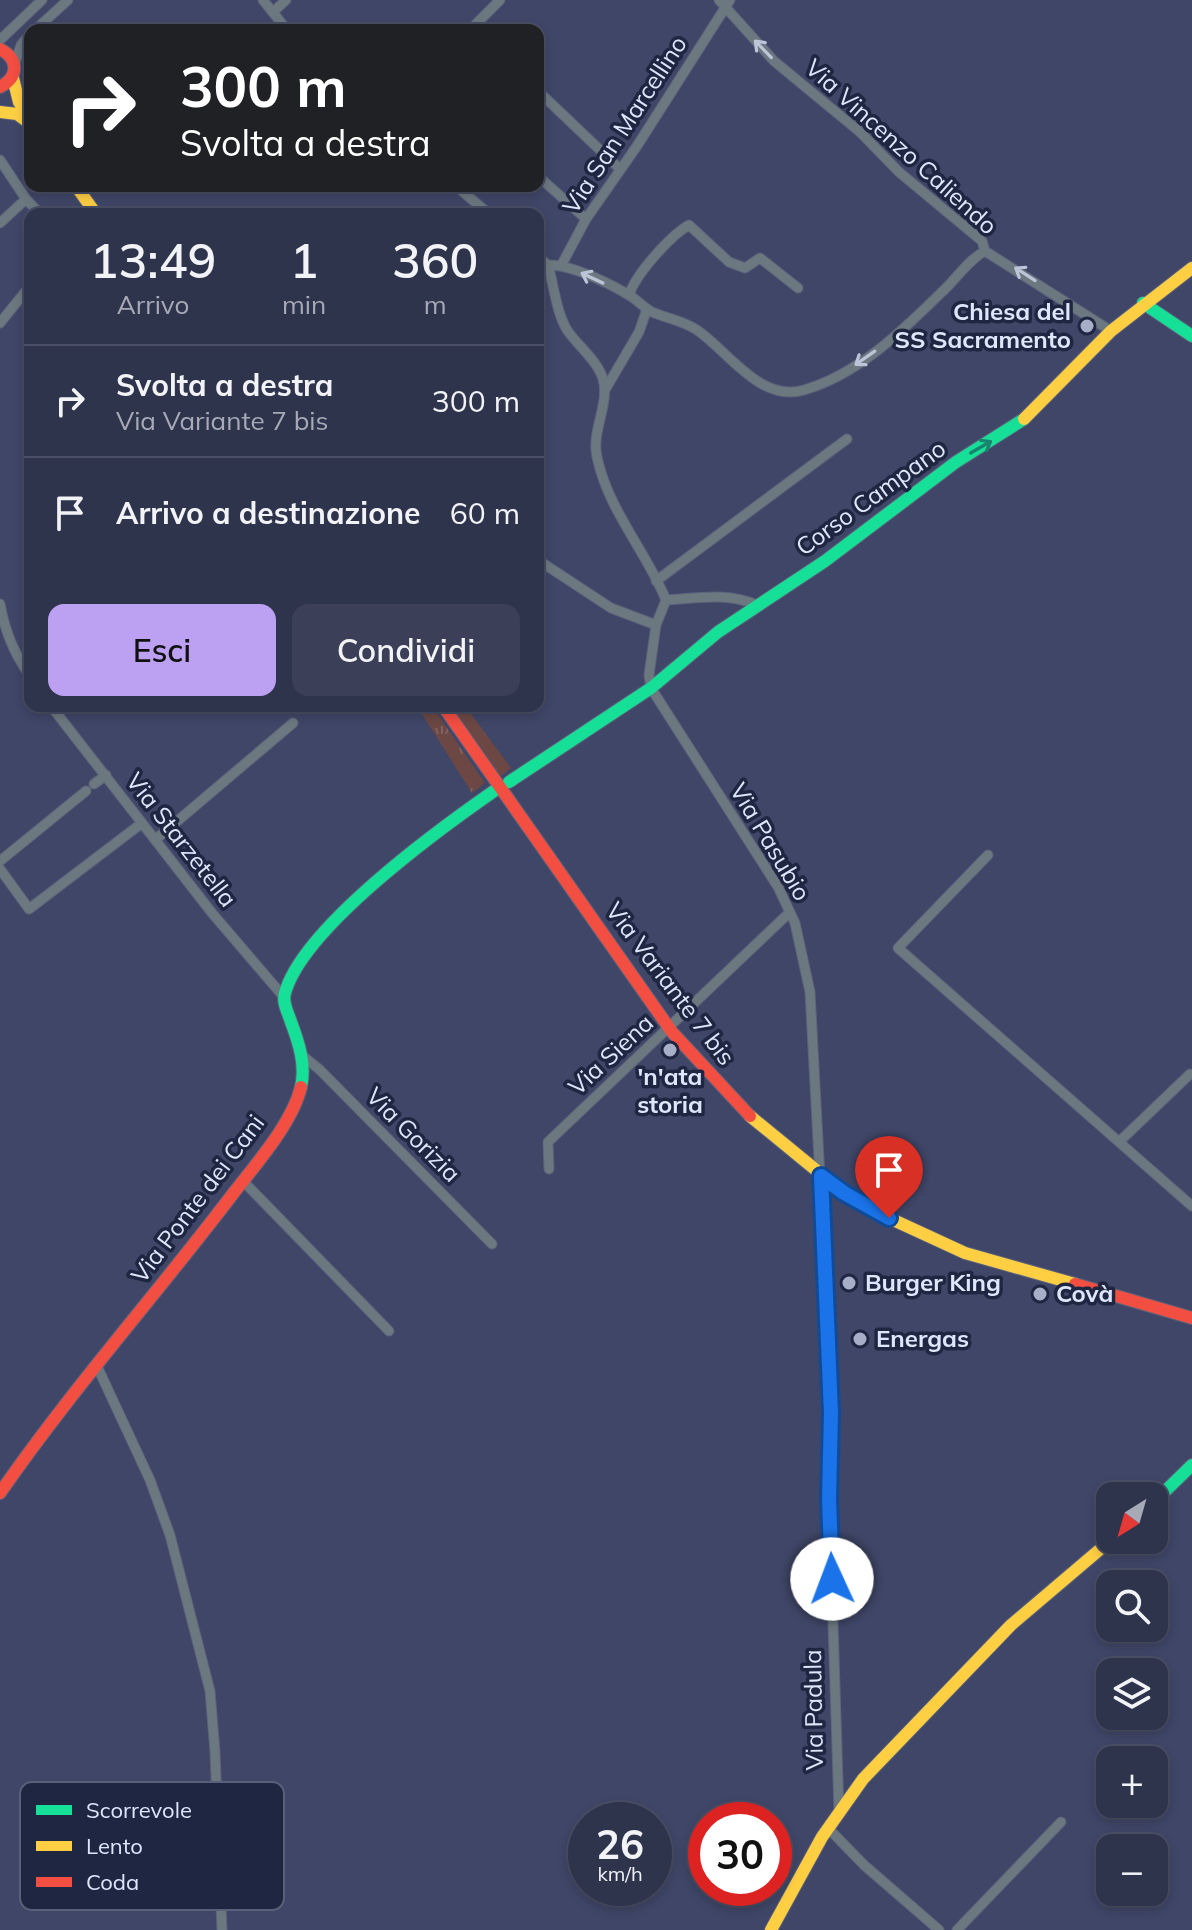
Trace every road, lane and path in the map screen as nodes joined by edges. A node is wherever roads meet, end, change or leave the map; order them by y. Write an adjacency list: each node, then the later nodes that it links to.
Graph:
1 (42, 0): 11 (street)
2 (68, 0): 8 (street)
3 (263, 0): 7 (street)
4 (286, 0): 7 (street)
5 (500, 0): 10 (street)
6 (725, 3): 23 (street, Via San Marcellino); 31 (street, Via Vincenzo Caliendo, one-way to 6)
7 (273, 12): 9 (street)
8 (42, 24)
9 (282, 24)
10 (477, 24)
11 (0, 40)
12 (24, 41): 14 (street)
13 (0, 49): 14 (street)
14 (15, 63): 15 (street)
15 (13, 78): 16 (street); 18 (street)
16 (0, 89): 18 (street)
17 (544, 97): 23 (street)
18 (19, 102): 19 (street)
19 (24, 111)
20 (0, 112): 21 (street)
21 (24, 118)
22 (0, 160): 26 (street)
23 (620, 169): 29 (street, Via San Marcellino)
24 (544, 181): 29 (street)
25 (463, 192): 28 (street)
26 (26, 199): 27 (street); 30 (street)
27 (34, 208)
28 (482, 208)
29 (586, 219): 33 (street, Via San Marcellino)
30 (0, 223)
31 (985, 251): 40 (street, one-way to 40); 42 (street, Via Vincenzo Caliendo, one-way to 31)
32 (544, 262): 34 (street)
33 (562, 264): 34 (street); 38 (street, one-way to 33)
34 (548, 265): 44 (street)
35 (1192, 268): 39 (street, Corso Campano)
36 (798, 288): 38 (street)
37 (24, 293): 41 (street)
38 (629, 295): 40 (street)
39 (1143, 303): 42 (street, Corso Campano); 43 (street)
40 (647, 309): 44 (street)
41 (0, 323)
42 (1111, 331): 50 (street, Corso Campano, one-way to 42)
43 (1192, 336)
44 (605, 390): 47 (street)
45 (847, 439): 47 (street)
46 (544, 564): 51 (street)
47 (656, 581): 48 (street)
48 (666, 600): 50 (street); 51 (street)
49 (0, 604): 52 (street)
50 (757, 605): 53 (street, Corso Campano)
51 (656, 625): 53 (street)
52 (24, 668)
53 (651, 688): 58 (street, Corso Campano); 65 (street, Via Pasubio)
54 (56, 712): 57 (street, Via Starzetella)
55 (447, 712): 67 (street, Via Variante 7 bis)
56 (293, 723): 61 (street)
57 (106, 775): 60 (street, Via Starzetella); 63 (street)
58 (509, 782)
59 (494, 791): 66 (street)
60 (142, 823): 61 (street, Via Starzetella); 64 (street)
61 (155, 840): 66 (street, Via Starzetella)
62 (988, 855): 70 (street)
63 (0, 861)
64 (0, 869)
65 (790, 912): 67 (street, Via Siena); 72 (street, Via Pasubio)
66 (283, 996): 68 (street, Via Ponte dei Cani)
67 (669, 1028): 71 (street, Via Siena); 72 (street, Via Variante 7 bis)
68 (303, 1056): 73 (street, Via Ponte dei Cani); 75 (street, Via Gorizia)
69 (1190, 1074): 70 (street)
70 (1120, 1141): 74 (street)
71 (549, 1169)
72 (821, 1176): 76 (street, Via Variante 7 bis); 84 (street, Via Padula)
73 (244, 1182): 77 (street); 78 (street, Via Ponte dei Cani)
74 (1190, 1199)
75 (492, 1244)
76 (1192, 1318)
77 (389, 1331)
78 (96, 1364): 81 (street, Via Ponte dei Cani); 83 (street)
79 (1192, 1465): 80 (street)
80 (1168, 1488)
81 (0, 1493)
82 (1096, 1553): 84 (street, Via Padula)
83 (216, 1782)
84 (839, 1811): 86 (street, Via Padula)
85 (1061, 1822): 91 (street)
86 (828, 1828): 89 (street, Via Padula); 90 (street)
87 (221, 1910): 88 (street)
88 (222, 1930)
89 (771, 1930)
90 (939, 1930)
91 (957, 1930)

